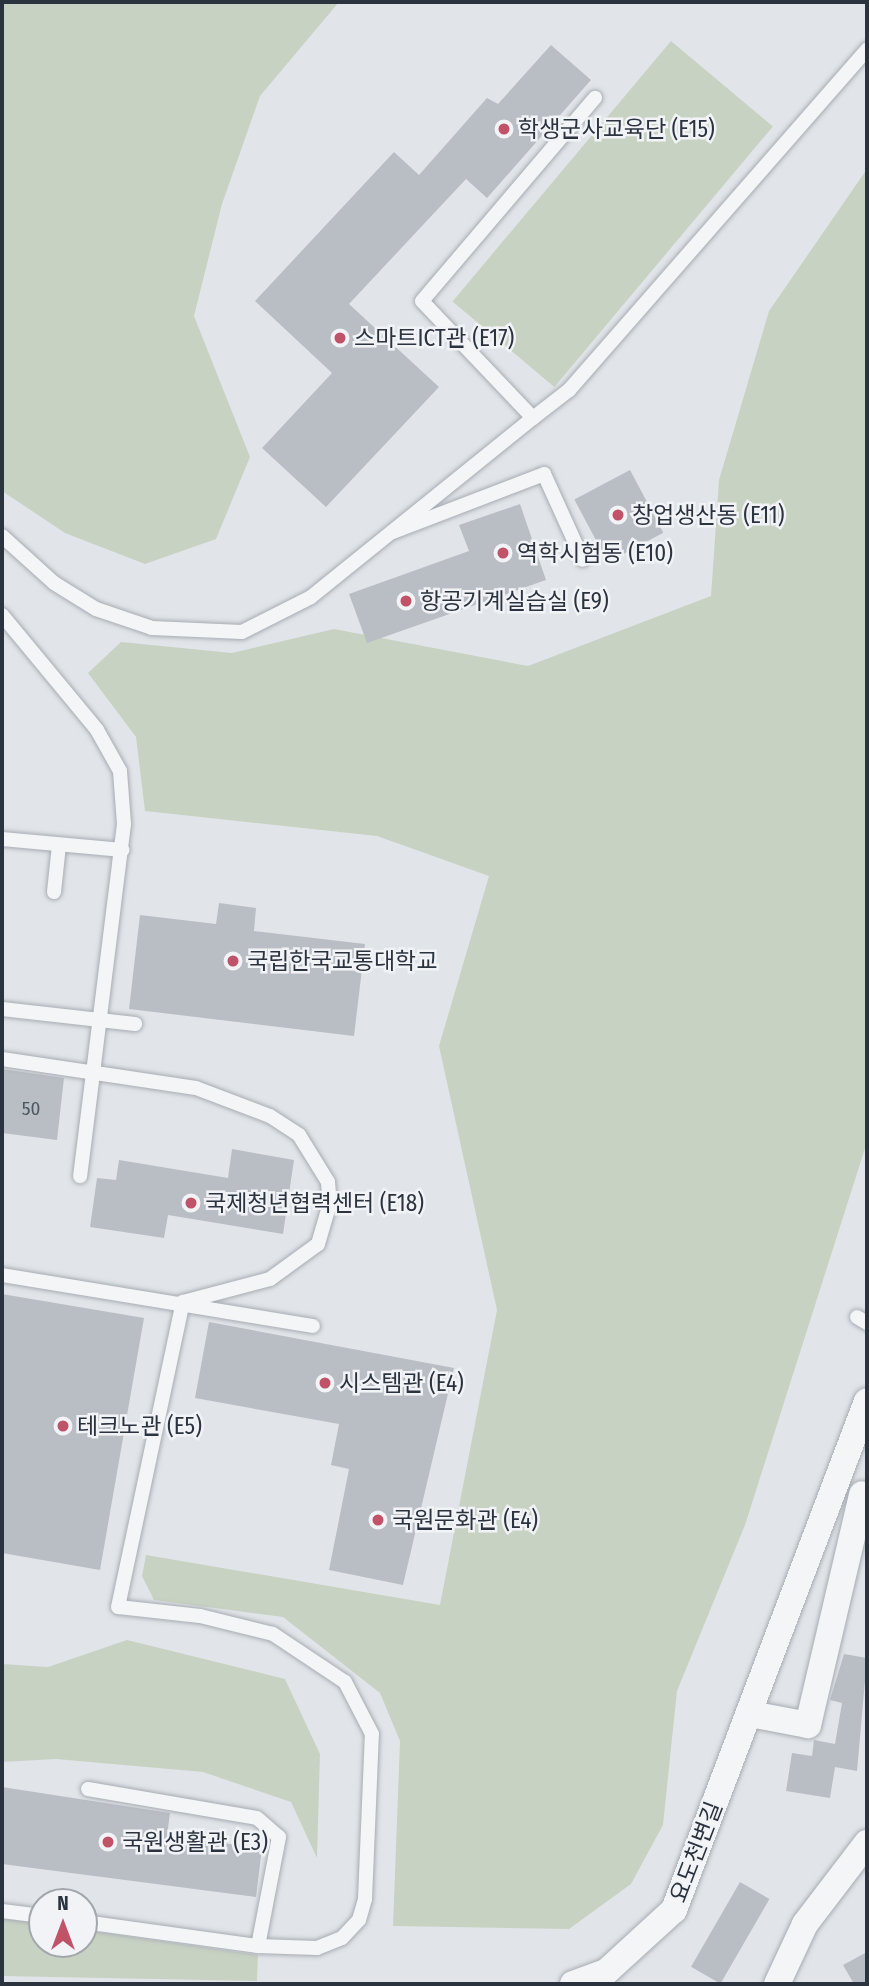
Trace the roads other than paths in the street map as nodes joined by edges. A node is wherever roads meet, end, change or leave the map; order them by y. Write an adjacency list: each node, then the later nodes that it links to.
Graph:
1 (867, 49): 3 (lane)
2 (595, 98): 3 (lane)
3 (533, 418): 5 (lane)
4 (2, 536): 5 (lane)
5 (379, 538): 6 (lane)
6 (583, 560)
7 (2, 615): 10 (lane)
8 (2, 839): 9 (lane)
9 (59, 845): 10 (lane); 11 (lane)
10 (122, 850): 13 (lane)
11 (54, 892)
12 (2, 1009): 13 (lane)
13 (100, 1020): 14 (lane); 16 (lane)
14 (135, 1024)
15 (2, 1059): 16 (lane)
16 (94, 1072): 17 (lane); 19 (lane)
17 (80, 1176)
18 (2, 1275): 19 (lane)
19 (183, 1302): 20 (lane); 29 (lane)
20 (313, 1326)
21 (867, 1401): 23 (street, 요도천변길)
22 (862, 1494): 23 (street)
23 (750, 1714): 30 (street, 요도천변길)
24 (88, 1789): 29 (lane)
25 (864, 1855): 31 (street)
26 (2, 1911): 27 (lane)
27 (28, 1914)
28 (98, 1924): 29 (lane)
29 (258, 1946)
30 (573, 1984)
31 (777, 1984)

